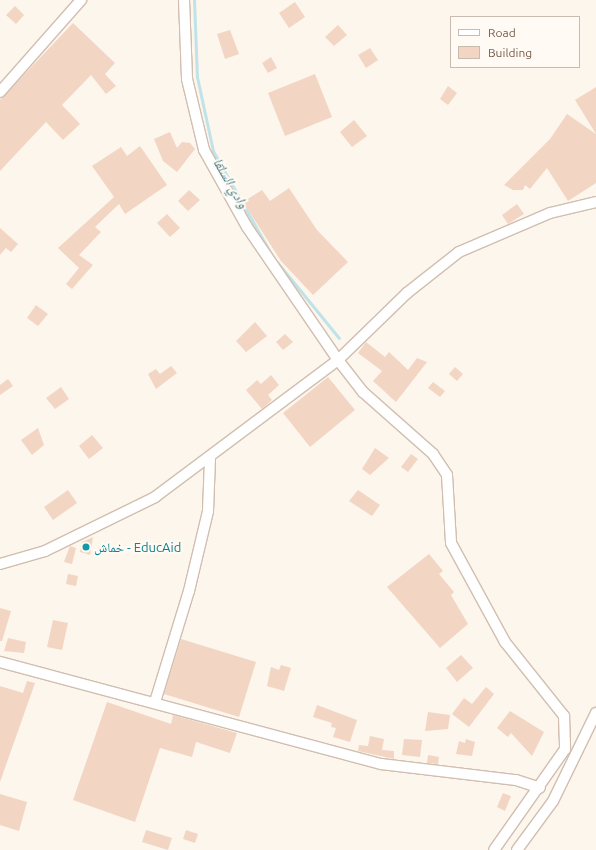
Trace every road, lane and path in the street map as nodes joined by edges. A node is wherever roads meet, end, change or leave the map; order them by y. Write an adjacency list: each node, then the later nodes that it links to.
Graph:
1 (81, 0): 3 (street)
2 (184, 0): 5 (street)
3 (0, 92)
4 (596, 202): 5 (street)
5 (338, 360): 6 (street); 11 (street)
6 (210, 458): 7 (street); 9 (street)
7 (0, 564)
8 (0, 662): 9 (street)
9 (155, 702): 11 (street)
10 (596, 712): 13 (street)
11 (540, 788): 12 (street)
12 (494, 850)
13 (517, 850)

